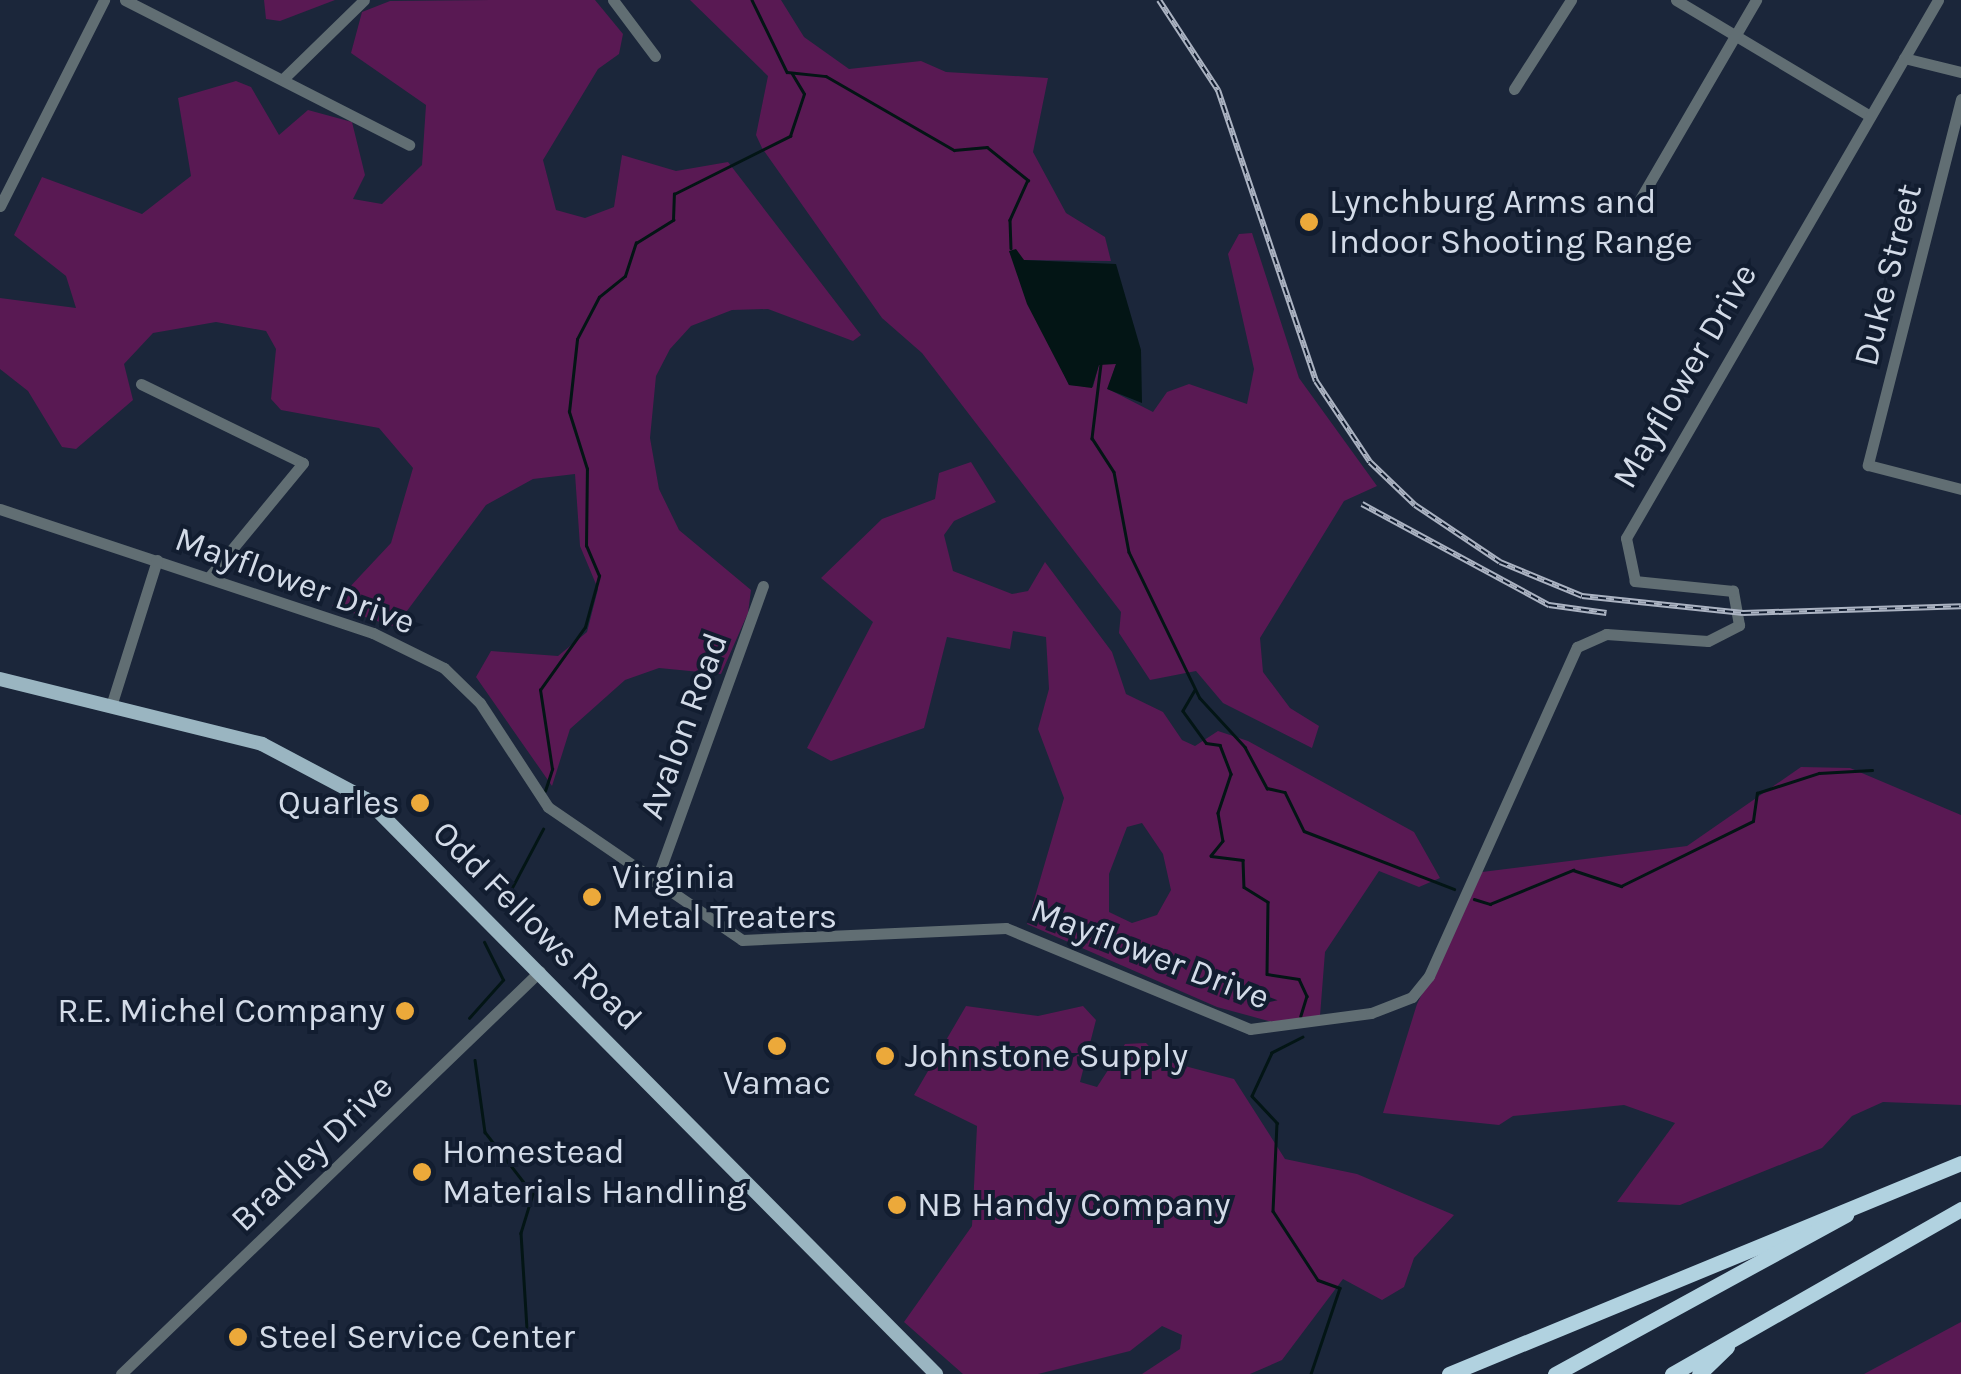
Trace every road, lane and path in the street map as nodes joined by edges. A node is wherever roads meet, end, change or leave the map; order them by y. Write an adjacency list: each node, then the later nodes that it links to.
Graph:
1 (104, 0): 19 (street)
2 (124, 0): 13 (street)
3 (364, 0): 13 (street)
4 (614, 0): 10 (street)
5 (1571, 0): 14 (street)
6 (1676, 0): 9 (street)
7 (1756, 0): 9 (street)
8 (1938, 0): 11 (street, Mayflower Drive)
9 (1734, 35): 16 (street); 18 (street)
10 (655, 56)
11 (1904, 58): 12 (street); 16 (street, Mayflower Drive)
12 (1961, 72)
13 (283, 78): 17 (street)
14 (1514, 89)
15 (1961, 99): 21 (street, Duke Street)
16 (1870, 116): 28 (street, Mayflower Drive)
17 (410, 144)
18 (1638, 201)
19 (0, 206)
20 (142, 384): 24 (street)
21 (1961, 489)
22 (0, 509): 23 (street, Mayflower Drive)
23 (157, 560): 24 (street, Mayflower Drive); 27 (street)
24 (210, 576): 28 (street, Mayflower Drive)
25 (762, 586): 28 (street, Avalon Road)
26 (0, 679): 27 (main road, Odd Fellows Road)
27 (111, 706): 29 (main road, Odd Fellows Road)
28 (655, 884)
29 (540, 970): 34 (street, Bradley Drive); 35 (main road, Odd Fellows Road)
30 (1961, 1163): 31 (highway)
31 (1908, 1186): 36 (highway); 37 (highway)
32 (1961, 1209): 33 (highway)
33 (1752, 1323): 38 (highway); 39 (highway)
34 (121, 1374)
35 (936, 1374)
36 (1448, 1374)
37 (1556, 1374)
38 (1672, 1374)
39 (1699, 1374)

